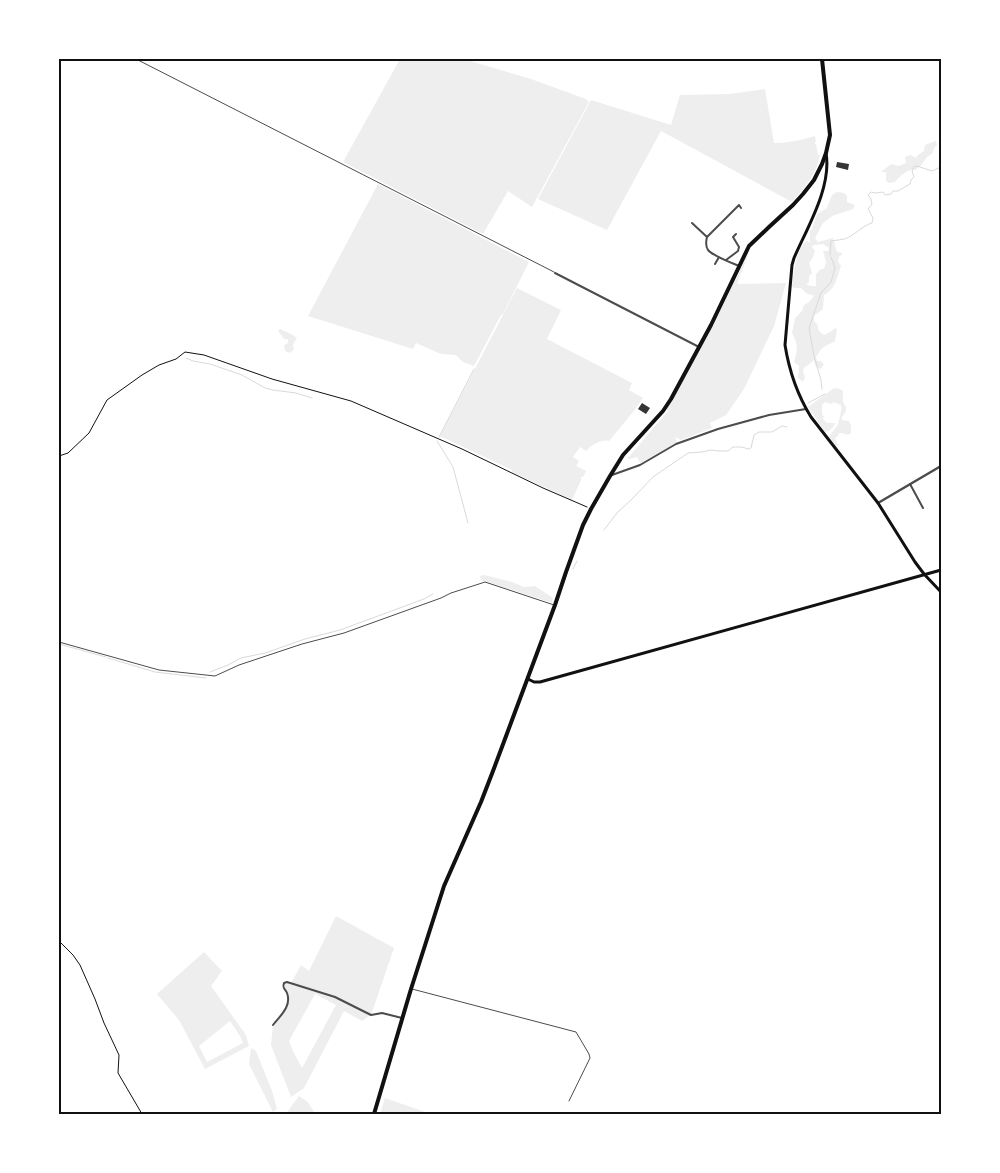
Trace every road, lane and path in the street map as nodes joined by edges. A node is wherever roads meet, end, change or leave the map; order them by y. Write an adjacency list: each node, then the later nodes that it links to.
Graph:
1 (136, 59): 12 (lane)
2 (822, 59): 3 (highway)
3 (826, 153): 11 (highway); 14 (main road)
4 (741, 208): 6 (street)
5 (692, 223): 6 (street)
6 (707, 237): 8 (street)
7 (733, 237): 9 (street)
8 (720, 257): 9 (street); 10 (street)
9 (726, 260): 11 (street)
10 (716, 264)
11 (739, 266): 13 (highway)
12 (555, 273): 13 (street)
13 (699, 347): 17 (highway)
14 (806, 409): 17 (street); 19 (main road)
15 (59, 456): 21 (path)
16 (941, 466): 18 (street)
17 (610, 476): 21 (highway)
18 (910, 484): 19 (street); 20 (street)
19 (878, 503): 23 (main road)
20 (923, 508)
21 (591, 509): 25 (highway)
22 (941, 570): 23 (main road)
23 (924, 574): 24 (main road); 27 (main road)
24 (941, 592)
25 (555, 605): 26 (lane); 27 (highway)
26 (59, 642)
27 (528, 679): 29 (highway)
28 (59, 941): 33 (path)
29 (411, 989): 30 (highway); 32 (lane)
30 (402, 1018): 31 (street); 34 (highway)
31 (273, 1025)
32 (569, 1101)
33 (142, 1114)
34 (374, 1114)

